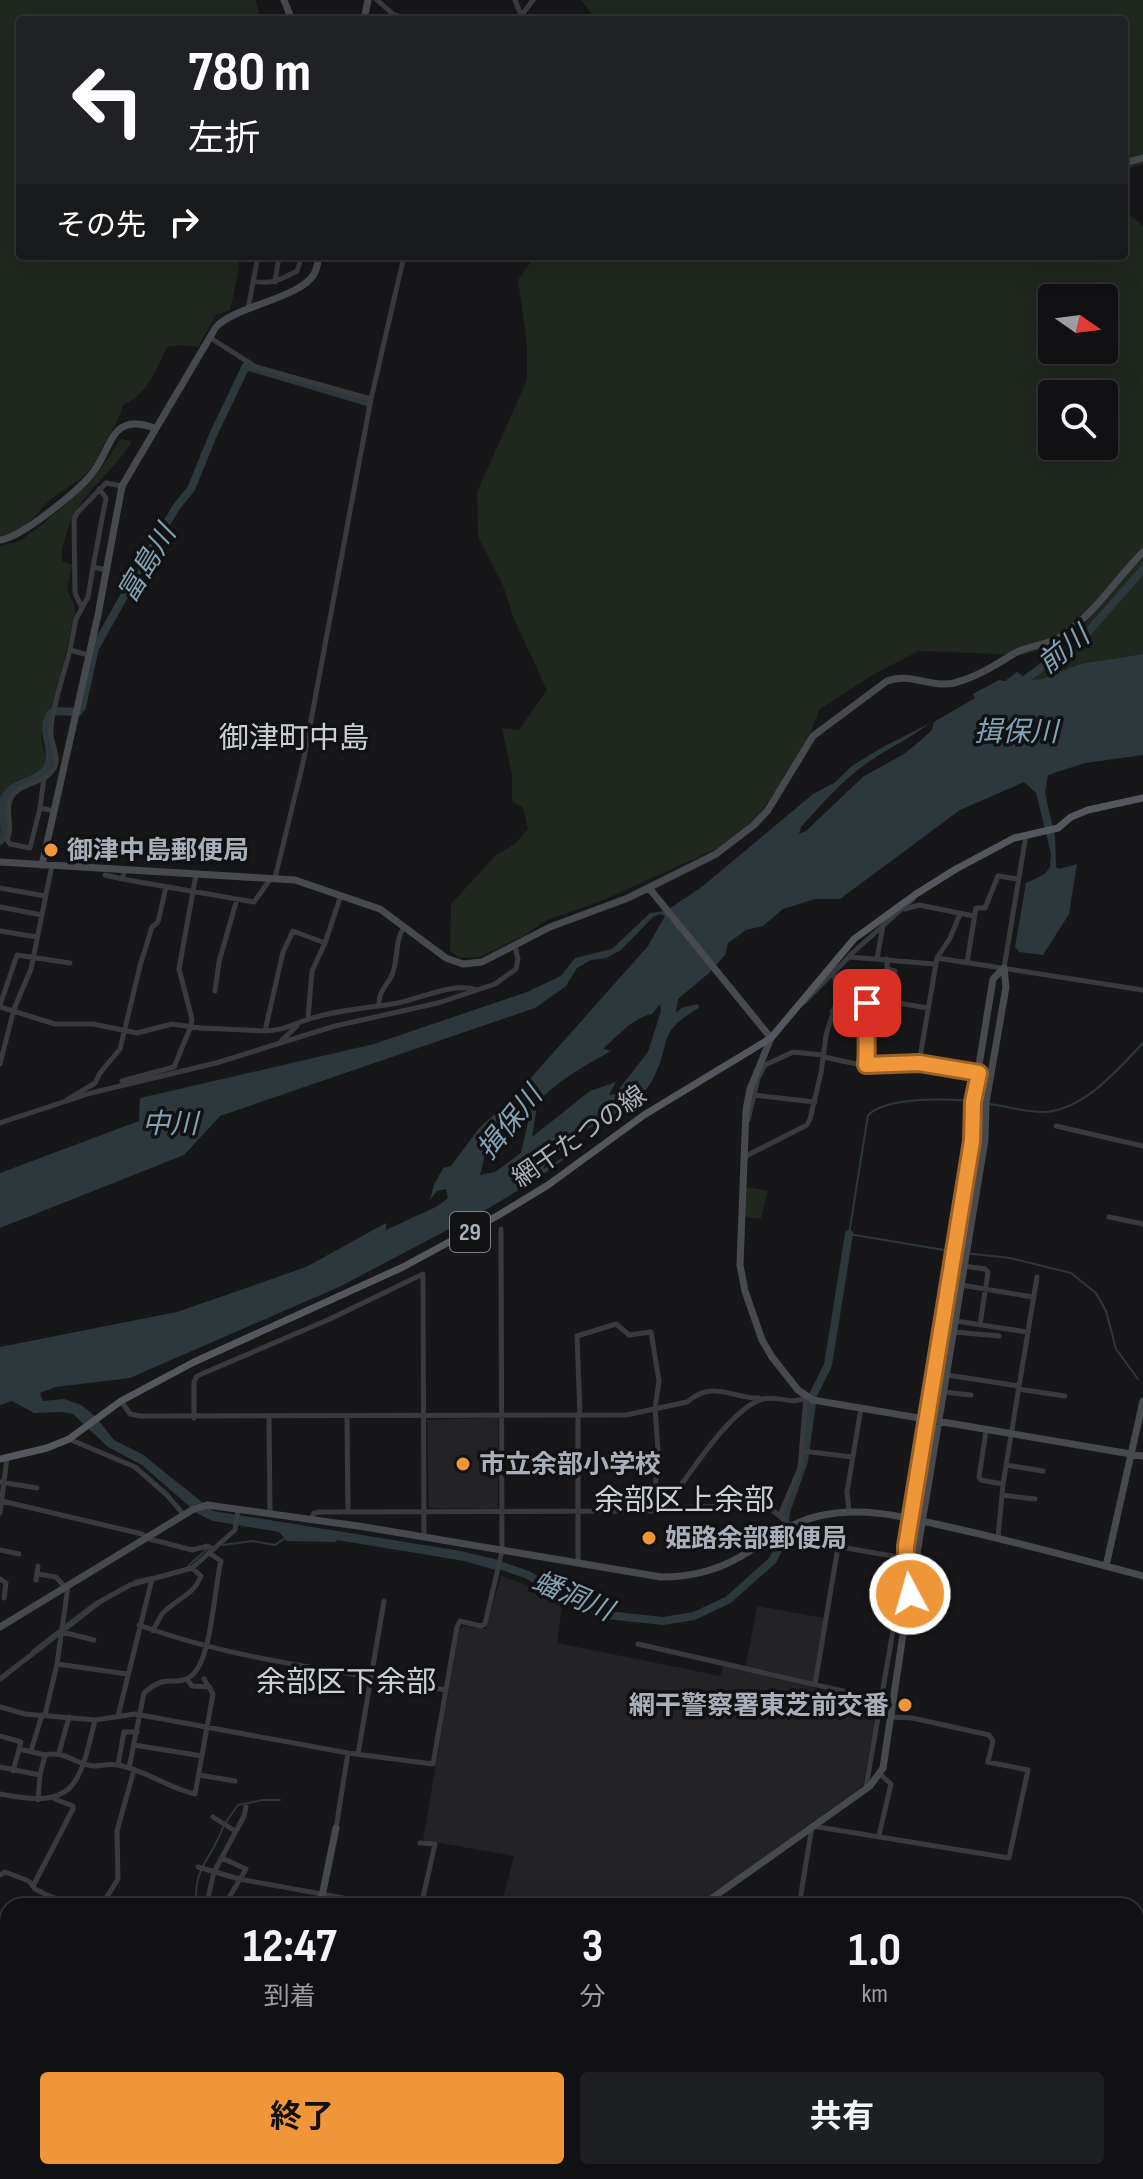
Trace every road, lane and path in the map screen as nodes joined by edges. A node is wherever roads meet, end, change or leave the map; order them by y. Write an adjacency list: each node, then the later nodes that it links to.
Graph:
1 (377, 0): 2 (street)
2 (398, 16)
3 (257, 260): 8 (street)
4 (278, 260): 9 (street)
5 (301, 260): 9 (street)
6 (318, 260): 10 (street)
7 (403, 260): 12 (street)
8 (253, 281): 9 (street); 10 (street)
9 (275, 283)
10 (248, 309): 11 (street)
11 (209, 337): 12 (street); 13 (street)
12 (371, 399): 34 (street)
13 (155, 428): 14 (street); 16 (street)
14 (122, 486): 15 (street); 19 (street)
15 (99, 489): 18 (street); 20 (street)
16 (0, 540)
17 (1143, 552): 39 (street)
18 (93, 567): 19 (street); 20 (street)
19 (107, 570): 22 (street)
20 (82, 608): 21 (street)
21 (70, 650): 22 (street); 23 (street)
22 (88, 655): 26 (street)
23 (44, 778): 25 (street); 25 (street)
24 (1143, 798): 27 (main road, 網干たつの線 / 29)
25 (40, 808): 26 (street)
26 (54, 811): 29 (street)
27 (1026, 834): 36 (street); 40 (main road, 網干たつの線 / 29)
28 (0, 862): 29 (street)
29 (42, 865): 30 (street)
30 (52, 865): 31 (street); 43 (street)
31 (125, 870): 32 (street); 35 (street)
32 (197, 874): 34 (street); 41 (street)
33 (105, 875): 35 (street)
34 (273, 878): 42 (street); 44 (street)
35 (122, 879): 37 (street)
36 (1018, 879): 49 (street); 63 (street)
37 (166, 887): 41 (street); 82 (street)
38 (0, 888): 43 (street)
39 (650, 890): 55 (street); 85 (street)
40 (919, 892): 46 (street); 74 (main road, 網干たつの線 / 29)
41 (193, 893): 44 (street); 80 (street)
42 (341, 895): 51 (street); 54 (street)
43 (45, 896): 48 (street)
44 (237, 899): 67 (street)
45 (0, 907): 48 (street)
46 (902, 910): 47 (street); 50 (street)
47 (960, 914): 49 (street); 60 (street)
48 (42, 915): 53 (street)
49 (974, 916): 61 (street)
50 (883, 925): 56 (street); 58 (street)
51 (404, 926): 55 (street); 72 (street)
52 (0, 931): 53 (street)
53 (37, 937): 57 (street)
54 (325, 943): 78 (street); 83 (street)
55 (515, 946): 65 (street)
56 (849, 957): 58 (street); 64 (street)
57 (34, 958): 62 (street); 71 (street); 75 (street)
58 (877, 959): 59 (street)
59 (887, 959): 60 (street); 69 (street)
60 (936, 961): 61 (street); 73 (street)
61 (967, 962): 63 (street)
62 (70, 963)
63 (1004, 968): 66 (street); 91 (street); 92 (street)
64 (834, 974): 68 (street); 74 (street)
65 (477, 990): 72 (street); 86 (street)
66 (1143, 990)
67 (215, 991)
68 (838, 997): 70 (street); 76 (street)
69 (892, 1002): 70 (street); 73 (street)
70 (867, 1003): 77 (street)
71 (0, 1006): 75 (street)
72 (379, 1006): 78 (street)
73 (928, 1008): 88 (street)
74 (794, 1010): 85 (main road, 網干たつの線 / 29)
75 (13, 1011): 81 (street); 82 (street)
76 (832, 1011): 77 (street); 87 (street)
77 (866, 1017): 90 (street)
78 (308, 1019): 79 (street)
79 (299, 1023): 83 (street); 86 (street)
80 (191, 1026): 82 (street); 83 (street); 93 (street)
81 (8, 1030): 84 (street); 89 (street)
82 (123, 1030): 95 (street)
83 (265, 1031)
84 (0, 1034)
85 (769, 1035): 99 (street); 124 (main road, 網干たつの線 / 29)
86 (281, 1042): 93 (street)
87 (823, 1056): 90 (street); 94 (street); 96 (street)
88 (919, 1063): 90 (street); 91 (street)
89 (0, 1064)
90 (866, 1065)
91 (978, 1074): 92 (street); 97 (street)
92 (990, 1076): 98 (street)
93 (118, 1085): 95 (street)
94 (754, 1095): 96 (street); 99 (street)
95 (67, 1101): 100 (street)
96 (815, 1102): 103 (street)
97 (973, 1104): 98 (street); 134 (street)
98 (986, 1106): 107 (street)
99 (745, 1122): 103 (street)
100 (0, 1123)
101 (1056, 1126): 102 (street)
102 (1143, 1146)
103 (743, 1158): 123 (street)
104 (1109, 1217): 105 (street)
105 (1143, 1224)
106 (501, 1229): 129 (street)
107 (964, 1266): 109 (street); 110 (street)
108 (1037, 1277): 111 (street)
109 (961, 1285): 110 (street); 112 (street)
110 (986, 1289): 111 (street); 113 (street)
111 (1033, 1297): 115 (street)
112 (956, 1321): 113 (street); 114 (street)
113 (980, 1325): 115 (street)
114 (954, 1332): 116 (street); 117 (street)
115 (1027, 1332): 118 (street)
116 (999, 1336)
117 (946, 1375): 118 (street); 119 (street)
118 (1018, 1388): 121 (street); 137 (street)
119 (943, 1392): 120 (street); 135 (street)
120 (971, 1395)
121 (1065, 1396)
122 (765, 1398): 123 (street); 126 (street); 153 (street)
123 (810, 1398): 127 (street); 139 (street)
124 (121, 1401): 132 (street); 138 (main road, 網干たつの線 / 29)
125 (1143, 1401): 140 (street)
126 (655, 1408): 128 (street); 128 (street); 153 (street)
127 (861, 1408): 134 (street); 142 (street)
128 (579, 1414): 129 (street); 160 (street)
129 (501, 1416): 131 (street); 158 (street)
130 (347, 1417): 131 (street); 133 (street); 156 (street)
131 (424, 1417): 132 (street); 157 (street)
132 (194, 1418): 133 (street)
133 (269, 1418): 159 (street)
134 (925, 1419): 135 (street); 163 (street)
135 (938, 1421): 136 (street); 164 (street)
136 (986, 1431): 137 (street); 147 (street)
137 (1011, 1435): 140 (street); 144 (street)
138 (69, 1439): 143 (main road, 網干たつの線 / 29); 155 (street)
139 (806, 1451): 142 (street); 161 (street)
140 (1130, 1455): 141 (street); 178 (street)
141 (1143, 1456)
142 (852, 1457): 154 (street)
143 (4, 1458): 146 (street)
144 (1006, 1465): 145 (street); 147 (street)
145 (1043, 1471)
146 (2, 1482): 148 (street); 151 (street)
147 (1003, 1484): 149 (street)
148 (37, 1488)
149 (1002, 1495): 150 (street); 168 (street)
150 (1035, 1499)
151 (1, 1508): 167 (street)
152 (238, 1509): 155 (street); 159 (street); 171 (street)
153 (662, 1509): 160 (street); 161 (street)
154 (849, 1511): 163 (street); 165 (street)
155 (188, 1512): 167 (street)
156 (348, 1512): 157 (street); 162 (street)
157 (425, 1512): 158 (street); 166 (street)
158 (501, 1512): 160 (street); 172 (street)
159 (270, 1513): 162 (street)
160 (578, 1513): 176 (street)
161 (780, 1515): 165 (street)
162 (311, 1519): 166 (street)
163 (910, 1519): 164 (street); 174 (street)
164 (921, 1521): 168 (street); 175 (street)
165 (793, 1527): 169 (street); 176 (street)
166 (424, 1537): 172 (street)
167 (146, 1538): 171 (street); 183 (street)
168 (998, 1538): 178 (street)
169 (838, 1547): 174 (street); 200 (street)
170 (0, 1550): 173 (street)
171 (210, 1551): 179 (street); 192 (street)
172 (502, 1551): 176 (street); 202 (street)
173 (19, 1554)
174 (905, 1559): 175 (street); 184 (street); 203 (street)
175 (916, 1560): 184 (street)
176 (578, 1565)
177 (38, 1566): 183 (street)
178 (1106, 1566): 180 (street)
179 (192, 1568): 182 (street); 190 (street)
180 (1143, 1576)
181 (0, 1579): 185 (street)
182 (152, 1579): 187 (street); 189 (street)
183 (66, 1586): 188 (street); 189 (street)
184 (910, 1594): 209 (street)
185 (4, 1598)
186 (384, 1601): 196 (street)
187 (139, 1625): 190 (street); 195 (street)
188 (0, 1627)
189 (62, 1628): 191 (street); 194 (street); 197 (street)
190 (153, 1631): 192 (street)
191 (94, 1640)
192 (206, 1644): 196 (street); 198 (street)
193 (638, 1644): 200 (street)
194 (57, 1664): 195 (street); 205 (street)
195 (127, 1674): 206 (street)
196 (371, 1676): 202 (street); 219 (street)
197 (0, 1679)
198 (187, 1679): 201 (street); 207 (street)
199 (204, 1679): 201 (street)
200 (815, 1684): 203 (street)
201 (211, 1687): 211 (street)
202 (446, 1690): 219 (street)
203 (882, 1700): 231 (street)
204 (0, 1707): 205 (street)
205 (44, 1715): 208 (street); 216 (street)
206 (118, 1716): 207 (street); 210 (street)
207 (139, 1716): 211 (street); 212 (street)
208 (69, 1717): 210 (street); 217 (street)
209 (892, 1717): 227 (street); 240 (street)
210 (95, 1720): 222 (street)
211 (207, 1728): 218 (street); 221 (street)
212 (137, 1732): 214 (street); 223 (street)
213 (0, 1736): 215 (street)
214 (134, 1745): 221 (street); 225 (street)
215 (19, 1749): 216 (street); 226 (street)
216 (31, 1751): 220 (street)
217 (59, 1753): 220 (street); 222 (street)
218 (348, 1753): 219 (street); 238 (street)
219 (358, 1754)
220 (45, 1755): 228 (street)
221 (202, 1756): 229 (street)
222 (84, 1762): 223 (street); 233 (street)
223 (118, 1765): 225 (street)
224 (0, 1767): 226 (street)
225 (132, 1769): 229 (street); 250 (street)
226 (13, 1771): 228 (street)
227 (880, 1774): 231 (street); 240 (street)
228 (40, 1775): 234 (street)
229 (199, 1775): 230 (street)
230 (235, 1781)
231 (866, 1788): 237 (street)
232 (0, 1794): 234 (street)
233 (54, 1798): 234 (street); 247 (street)
234 (38, 1800)
235 (246, 1807): 239 (street)
236 (213, 1817): 239 (street)
237 (812, 1826): 240 (street); 256 (street); 257 (street)
238 (336, 1828): 248 (street)
239 (235, 1831): 242 (street)
240 (879, 1835)
241 (420, 1843): 255 (street)
242 (222, 1858): 244 (street); 246 (street)
243 (200, 1868): 244 (street)
244 (214, 1872): 246 (street); 251 (street)
245 (0, 1875): 247 (street)
246 (239, 1879): 248 (street); 252 (street)
247 (33, 1886): 249 (street)
248 (322, 1893): 253 (street); 254 (street)
249 (56, 1898)
250 (106, 1898)
251 (208, 1898)
252 (228, 1898)
253 (321, 1898)
254 (347, 1898)
255 (423, 1898)
256 (712, 1898)
257 (800, 1898)
258 (0, 2130): 259 (street)
259 (0, 2145)

